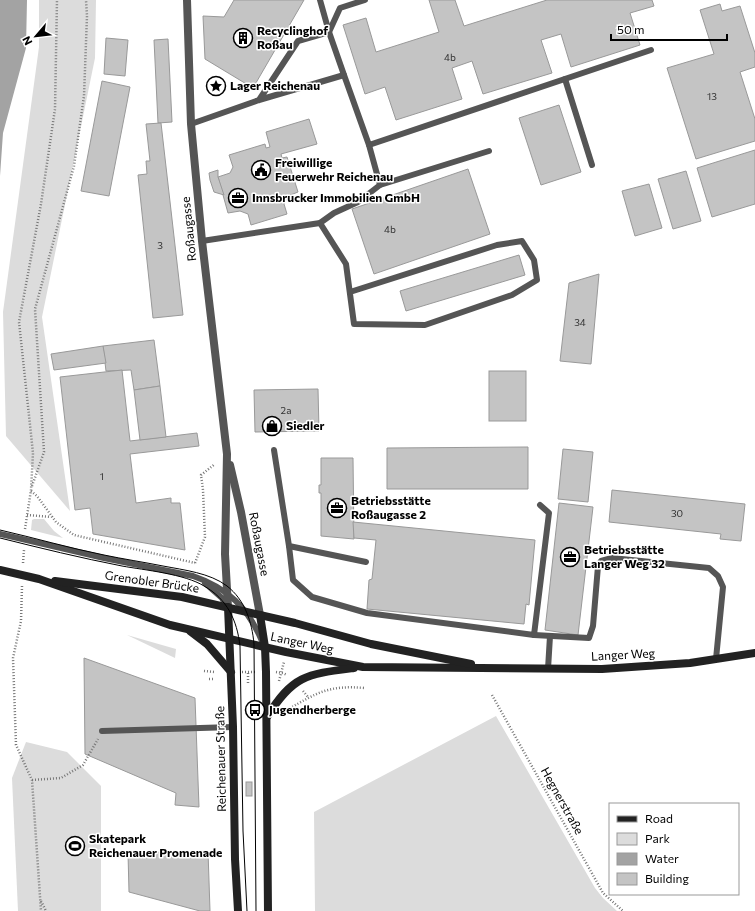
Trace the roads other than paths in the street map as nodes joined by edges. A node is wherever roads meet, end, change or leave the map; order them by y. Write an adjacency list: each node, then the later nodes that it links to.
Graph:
1 (187, 0): 9 (street, Roßaugasse)
2 (320, 0): 4 (lane)
3 (365, 0): 4 (lane)
4 (329, 32): 6 (lane); 8 (lane)
5 (651, 50): 7 (lane)
6 (344, 75): 8 (lane); 10 (lane)
7 (565, 79): 10 (lane); 12 (lane)
8 (259, 100): 9 (lane)
9 (191, 124): 15 (street, Roßaugasse)
10 (369, 145): 13 (lane)
11 (489, 151): 13 (lane)
12 (592, 165)
13 (380, 185): 14 (lane)
14 (320, 223): 15 (lane); 16 (lane)
15 (202, 241): 18 (street, Roßaugasse)
16 (350, 292): 16 (lane)
17 (274, 450): 21 (lane)
18 (227, 454): 26 (street, Roßaugasse); 29 (street, Roßaugasse)
19 (540, 505): 31 (lane)
20 (0, 534): 24 (lane)
21 (289, 546): 22 (lane); 31 (lane)
22 (366, 562)
23 (0, 570): 25 (main road, Grenobler Brücke)
24 (193, 576): 26 (lane); 27 (lane)
25 (38, 579): 27 (main road, Grenobler Brücke); 30 (main road, Grenobler Brücke)
26 (227, 593): 27 (street, Roßaugasse); 28 (lane)
27 (228, 607): 28 (main road, Grenobler Brücke); 33 (main road, Reichenauer Straße)
28 (246, 611): 29 (main road, Grenobler Brücke); 34 (lane)
29 (260, 615): 34 (main road); 38 (main road, Langer Weg)
30 (186, 628): 33 (main road, Grenobler Brücke); 40 (main road)
31 (534, 635): 32 (lane)
32 (550, 636): 36 (lane); 39 (lane)
33 (229, 638): 34 (main road, Langer Weg); 40 (main road, Reichenauer Straße)
34 (265, 647): 37 (main road, Langer Weg); 41 (main road)
35 (755, 653): 36 (main road, Langer Weg)
36 (716, 659): 39 (main road, Langer Weg)
37 (363, 667): 38 (main road, Langer Weg); 41 (main road)
38 (490, 668): 39 (main road, Langer Weg)
39 (548, 669)
40 (231, 672): 42 (main road, Reichenauer Straße)
41 (266, 718): 45 (main road)
42 (233, 727): 43 (lane); 44 (main road, Reichenauer Straße)
43 (102, 731)
44 (238, 911)
45 (268, 911)

